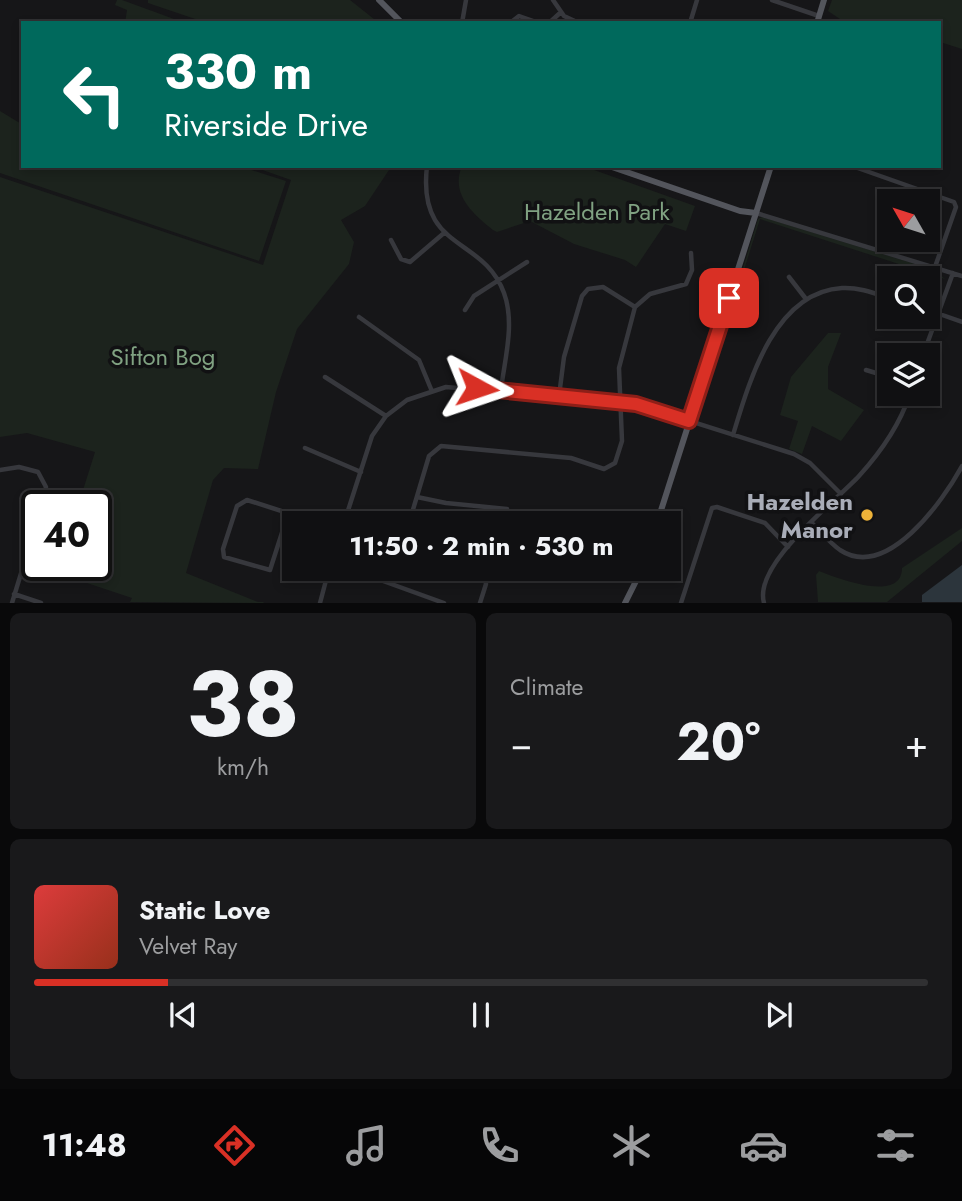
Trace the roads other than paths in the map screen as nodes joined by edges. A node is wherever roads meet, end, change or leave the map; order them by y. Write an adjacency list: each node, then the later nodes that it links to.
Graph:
1 (379, 0): 9 (main road)
2 (466, 0): 10 (street)
3 (553, 0): 7 (street)
4 (697, 0): 15 (street)
5 (772, 0): 8 (street)
6 (824, 0): 8 (main road)
7 (560, 13): 13 (street); 14 (street)
8 (818, 19)
9 (400, 21)
10 (462, 21)
11 (513, 21): 12 (street)
12 (533, 21)
13 (551, 21)
14 (575, 21)
15 (691, 21)
16 (427, 168): 21 (street)
17 (615, 168): 20 (main road)
18 (770, 168): 20 (main road)
19 (858, 168): 26 (street)
20 (756, 213): 25 (street); 49 (main road)
21 (444, 233): 22 (street); 31 (street)
22 (391, 240)
23 (691, 253): 35 (street)
24 (527, 262): 31 (street)
25 (932, 266)
26 (935, 266)
27 (940, 268): 28 (street)
28 (953, 272): 29 (street); 34 (street)
29 (962, 276)
30 (789, 277): 33 (street)
31 (496, 280): 36 (street); 44 (street)
32 (877, 294): 33 (street)
33 (806, 299): 50 (street)
34 (940, 303)
35 (635, 307): 45 (street); 46 (street)
36 (465, 310)
37 (940, 314): 39 (street)
38 (359, 317): 43 (street)
39 (962, 322)
40 (866, 370): 41 (street)
41 (877, 373)
42 (325, 377): 48 (street)
43 (431, 389): 44 (street); 48 (street)
44 (501, 389): 45 (street)
45 (559, 396): 46 (street)
46 (620, 402): 49 (street); 57 (street)
47 (905, 406): 56 (street)
48 (386, 416): 54 (street)
49 (689, 421): 50 (street); 61 (main road)
50 (733, 435): 56 (street)
51 (305, 448): 54 (street)
52 (962, 466): 63 (street)
53 (0, 470): 55 (street)
54 (361, 472): 59 (street)
55 (45, 490)
56 (841, 494): 63 (street)
57 (417, 497): 58 (street); 60 (street)
58 (507, 509)
59 (348, 511)
60 (413, 511)
61 (661, 511)
62 (288, 514): 62 (street)
63 (812, 523): 64 (street)
64 (788, 547): 78 (street); 79 (street)
65 (21, 572): 71 (street)
66 (326, 581): 74 (street)
67 (384, 581): 70 (street)
68 (485, 581): 76 (street)
69 (636, 581): 77 (main road)
70 (390, 583): 75 (street)
71 (14, 594): 72 (street); 73 (street)
72 (12, 603)
73 (41, 603)
74 (320, 603)
75 (444, 603)
76 (481, 603)
77 (625, 603)
78 (681, 603)
79 (764, 603)

